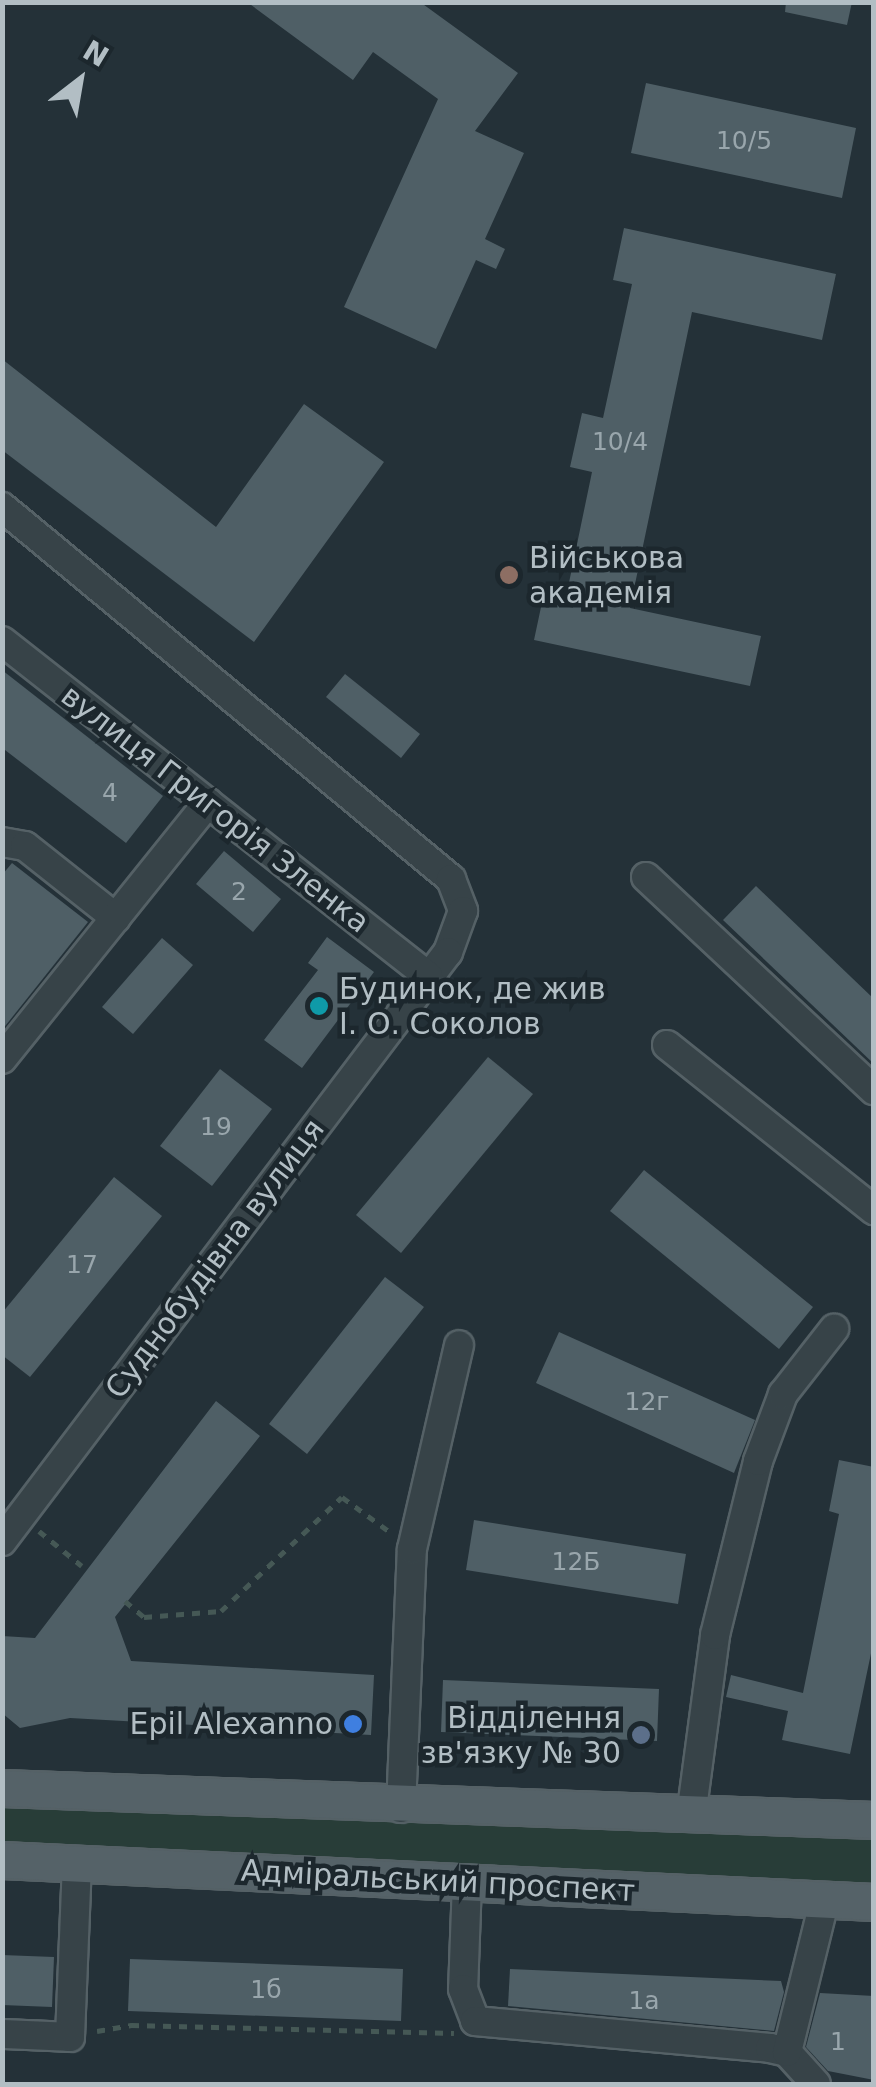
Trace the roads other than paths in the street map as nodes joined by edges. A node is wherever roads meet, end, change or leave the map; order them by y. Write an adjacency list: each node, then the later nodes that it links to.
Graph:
1 (2, 507): 7 (street, Суднобудівна вулиця)
2 (2, 641): 3 (street, вулиця Григорія Зленка)
3 (208, 803): 6 (street); 7 (street, вулиця Григорія Зленка)
4 (2, 842): 6 (street)
5 (646, 877): 10 (street)
6 (116, 918): 9 (street)
7 (428, 976): 14 (street, Суднобудівна вулиця)
8 (667, 1045): 11 (street)
9 (2, 1058)
10 (874, 1090)
11 (874, 1210)
12 (834, 1329): 17 (street)
13 (459, 1344): 16 (street)
14 (2, 1542)
15 (2, 1788): 16 (main road)
16 (402, 1808): 17 (main road)
17 (691, 1816): 18 (main road)
18 (874, 1820)
19 (2, 1860): 20 (main road, Адміральський проспект)
20 (77, 1863): 21 (main road, Адміральський проспект); 24 (street)
21 (467, 1882): 22 (main road, Адміральський проспект); 25 (street)
22 (825, 1899): 23 (main road, Адміральський проспект); 25 (street)
23 (874, 1902)
24 (2, 2034)
25 (787, 2052): 26 (street)
26 (816, 2084)

